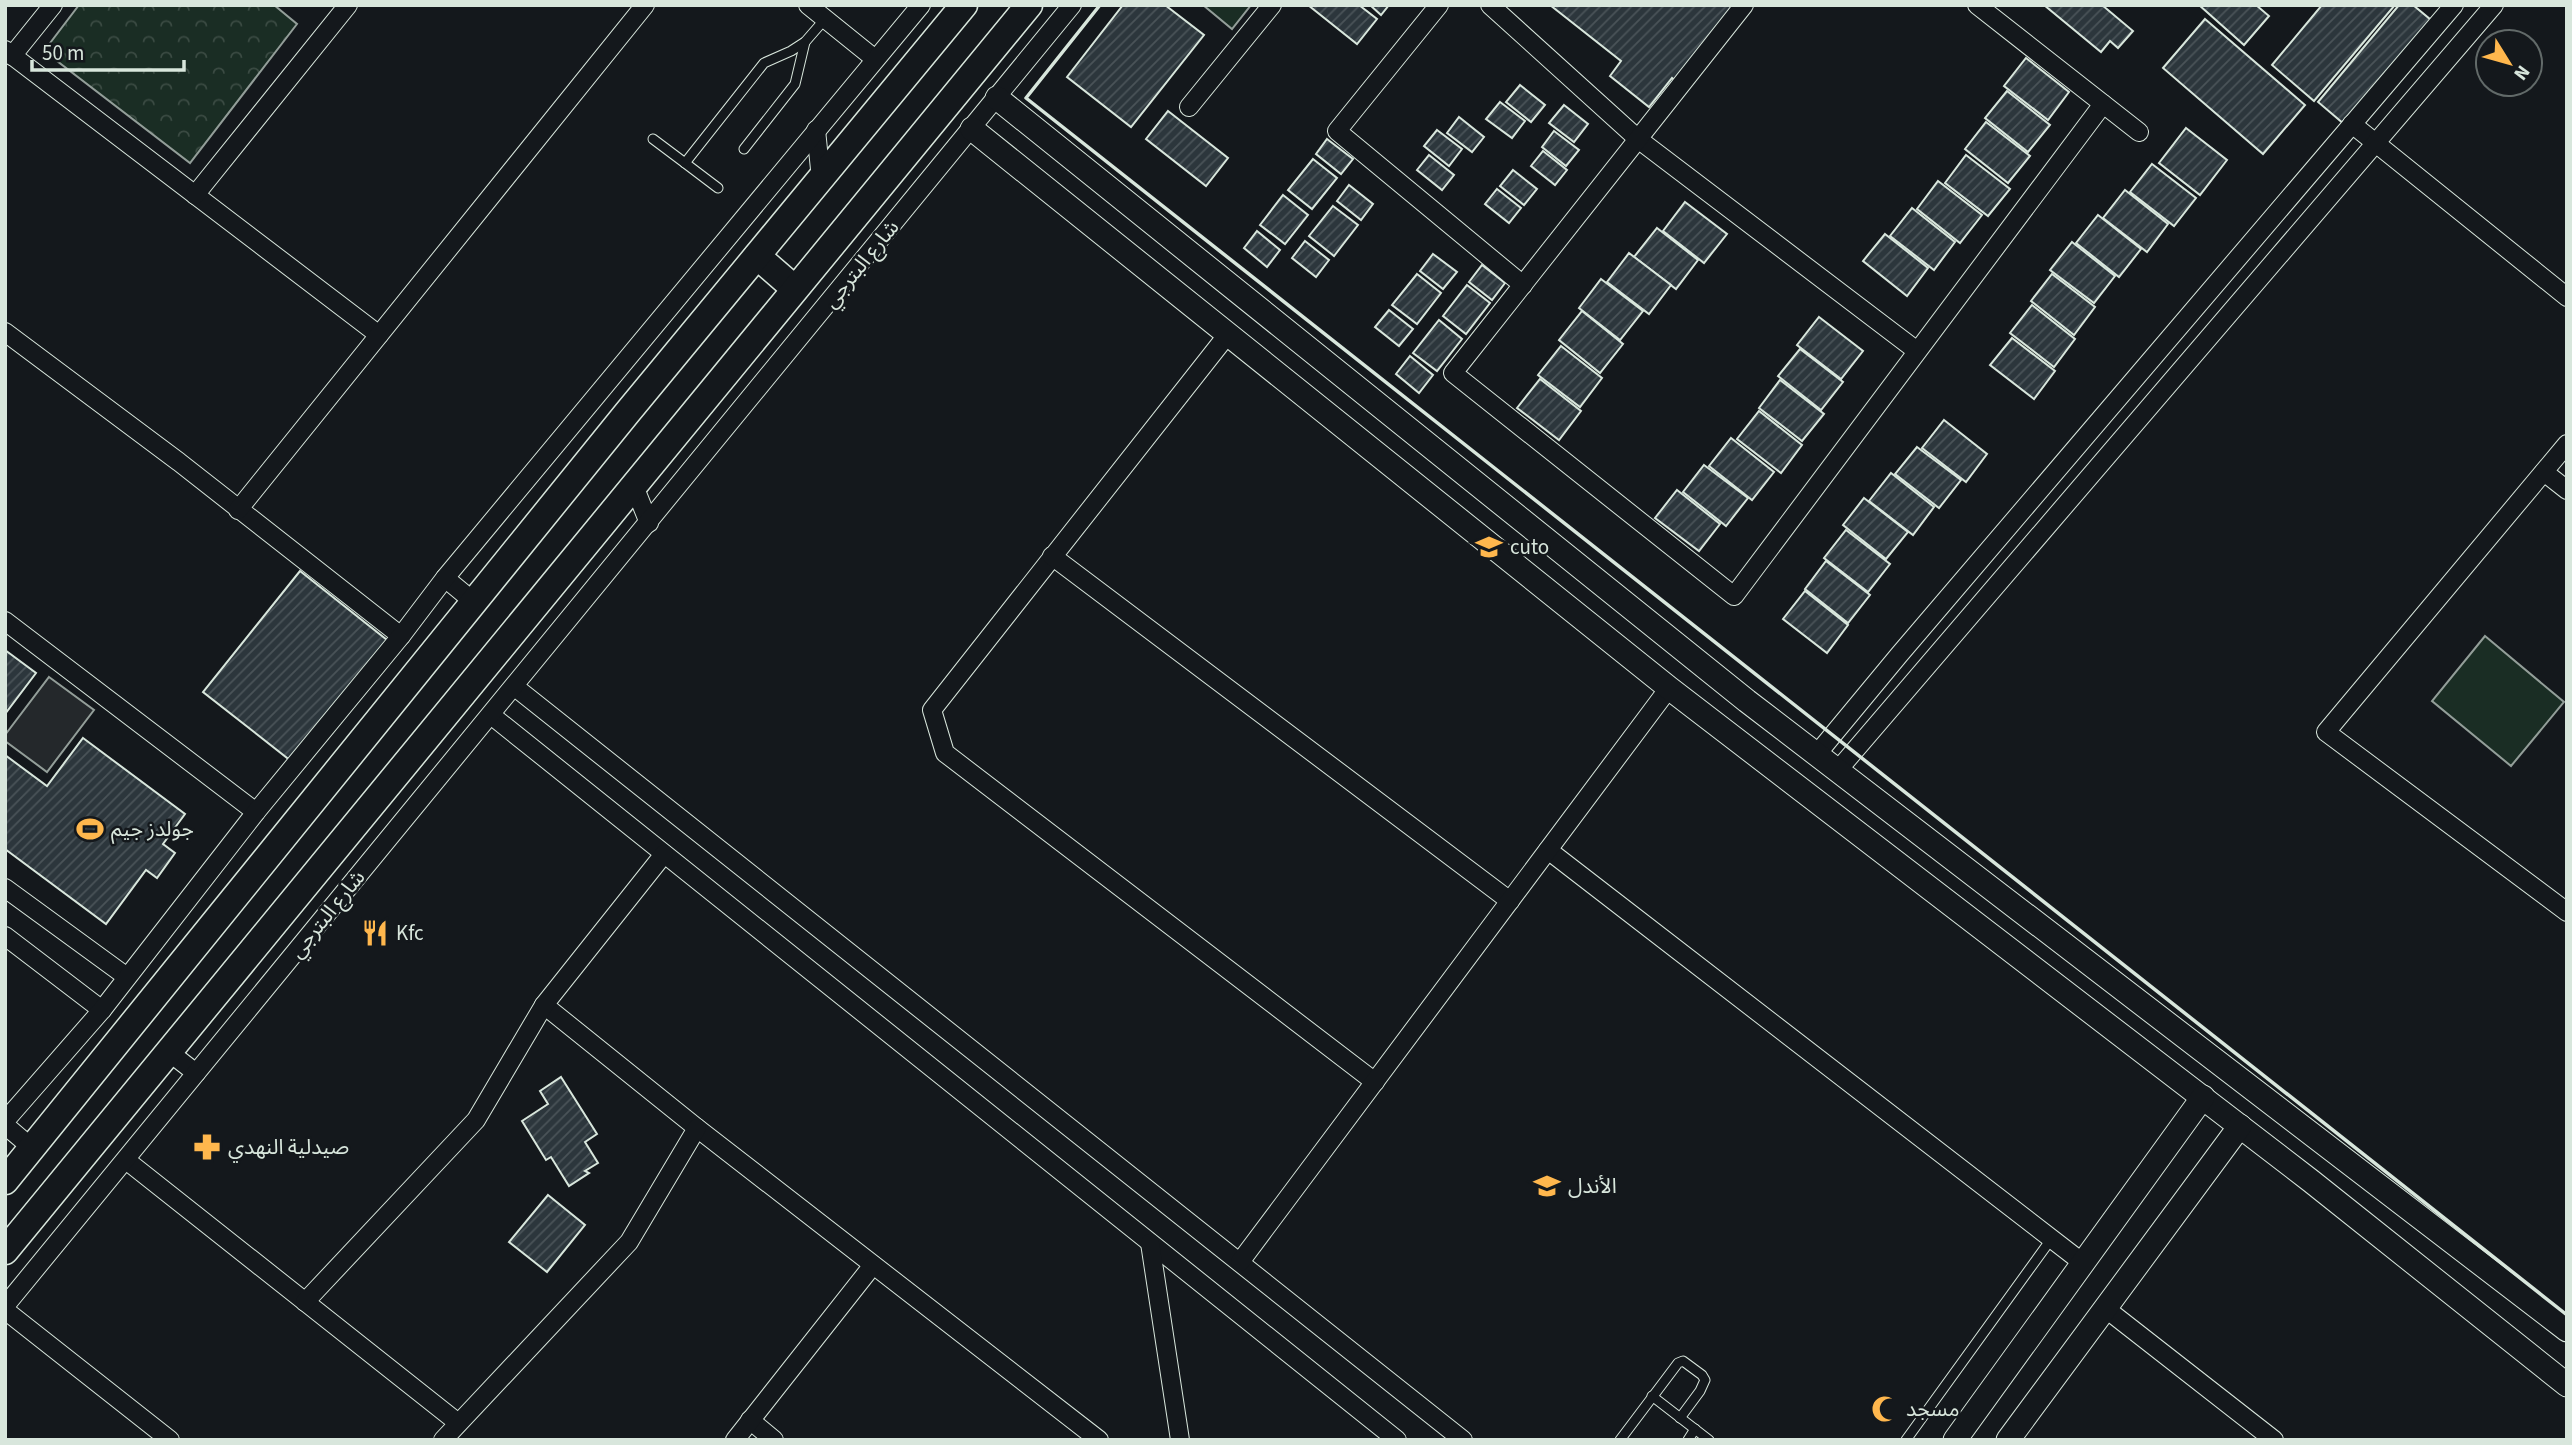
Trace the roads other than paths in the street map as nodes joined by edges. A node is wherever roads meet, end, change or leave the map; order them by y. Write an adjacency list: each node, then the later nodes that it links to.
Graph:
1 (53, 5): 18 (street)
2 (348, 5): 34 (street)
3 (645, 5): 41 (street)
4 (808, 5): 16 (street)
5 (921, 5): 19 (street)
6 (964, 5): 32 (main road)
7 (1029, 5): 37 (main road, شارع البترجي)
8 (1072, 5): 20 (street, شارع البترجي)
9 (1272, 5): 22 (street)
10 (1438, 5): 36 (street)
11 (1490, 5): 28 (street)
12 (1744, 5): 28 (street)
13 (1977, 5): 21 (street)
14 (2454, 5): 23 (street)
15 (2494, 5): 29 (street)
16 (825, 19): 17 (lane); 19 (street)
17 (805, 42): 30 (lane); 31 (lane)
18 (9, 53): 34 (street)
19 (875, 59): 25 (street)
20 (997, 98): 24 (street, شارع البترجي); 57 (street)
21 (2103, 104): 26 (street); 42 (street)
22 (1189, 107)
23 (2352, 124): 29 (street); 57 (street)
24 (972, 129): 40 (street); 48 (street, شارع البترجي)
25 (816, 130): 32 (street); 50 (street)
26 (2139, 132)
27 (653, 139): 31 (lane)
28 (1638, 139): 36 (street); 42 (street)
29 (2375, 143): 38 (street); 58 (street)
30 (744, 149)
31 (685, 163): 33 (lane)
32 (821, 179): 35 (main road)
33 (718, 188)
34 (195, 195): 41 (street)
35 (757, 256): 37 (main road); 51 (main road)
36 (1523, 285): 42 (street)
37 (795, 289): 45 (main road, شارع البترجي)
38 (2567, 297)
39 (5, 332): 47 (street)
40 (1228, 334): 49 (street); 55 (street)
41 (379, 335): 47 (street)
42 (1917, 351)
43 (2567, 444): 44 (street)
44 (2544, 472): 46 (street); 65 (street)
45 (634, 486): 48 (street); 70 (main road, شارع البترجي)
46 (2567, 490)
47 (238, 509): 53 (street)
48 (649, 523): 54 (street, شارع البترجي)
49 (1052, 556): 64 (street); 72 (street)
50 (445, 578): 51 (street); 53 (street)
51 (474, 602): 77 (main road)
52 (5, 621): 60 (street)
53 (401, 636): 60 (street)
54 (515, 687): 56 (street, شارع البترجي); 83 (street)
55 (1669, 688): 59 (street); 61 (street)
56 (491, 715): 62 (street); 71 (street, شارع البترجي)
57 (1817, 754): 58 (street)
58 (1838, 771): 59 (street); 89 (street)
59 (1815, 799): 73 (street)
60 (256, 812): 67 (street)
61 (1548, 850): 64 (street); 80 (street)
62 (664, 854): 68 (street); 81 (street)
63 (5, 888): 67 (street)
64 (1510, 901): 72 (street)
65 (2567, 912)
66 (5, 936): 69 (street)
67 (127, 978): 69 (street)
68 (544, 1005): 76 (street); 86 (street)
69 (102, 1010): 74 (street)
70 (169, 1052): 71 (street); 82 (main road, شارع البترجي)
71 (196, 1073): 78 (street, شارع البترجي)
72 (1375, 1082): 83 (street)
73 (2203, 1097): 75 (street); 84 (street)
74 (5, 1123): 77 (street)
75 (2240, 1126): 88 (street); 90 (street)
76 (697, 1128): 85 (street); 94 (street)
77 (32, 1149): 79 (main road)
78 (126, 1160): 86 (street); 87 (street, شارع البترجي)
79 (5, 1181)
80 (2052, 1238): 84 (street); 96 (lane)
81 (1150, 1242): 102 (street); 103 (street)
82 (5, 1251)
83 (1240, 1262): 104 (street)
84 (2083, 1262): 108 (street)
85 (873, 1265): 93 (street); 101 (street)
86 (305, 1302): 94 (street)
87 (5, 1308): 97 (street)
88 (2105, 1308): 109 (street); 110 (street)
89 (2567, 1330)
90 (2567, 1385)
91 (1652, 1396): 92 (lane); 92 (lane); 105 (lane)
92 (1679, 1418): 95 (lane)
93 (750, 1420): 99 (street); 100 (street)
94 (457, 1422): 98 (street)
95 (1695, 1429): 106 (lane); 107 (lane)
96 (1911, 1438)
97 (170, 1440)
98 (443, 1440)
99 (735, 1440)
100 (774, 1440)
101 (1099, 1440)
102 (1180, 1440)
103 (1397, 1440)
104 (1462, 1440)
105 (1619, 1440)
106 (1688, 1440)
107 (1709, 1440)
108 (1955, 1440)
109 (2008, 1440)
110 (2274, 1440)

